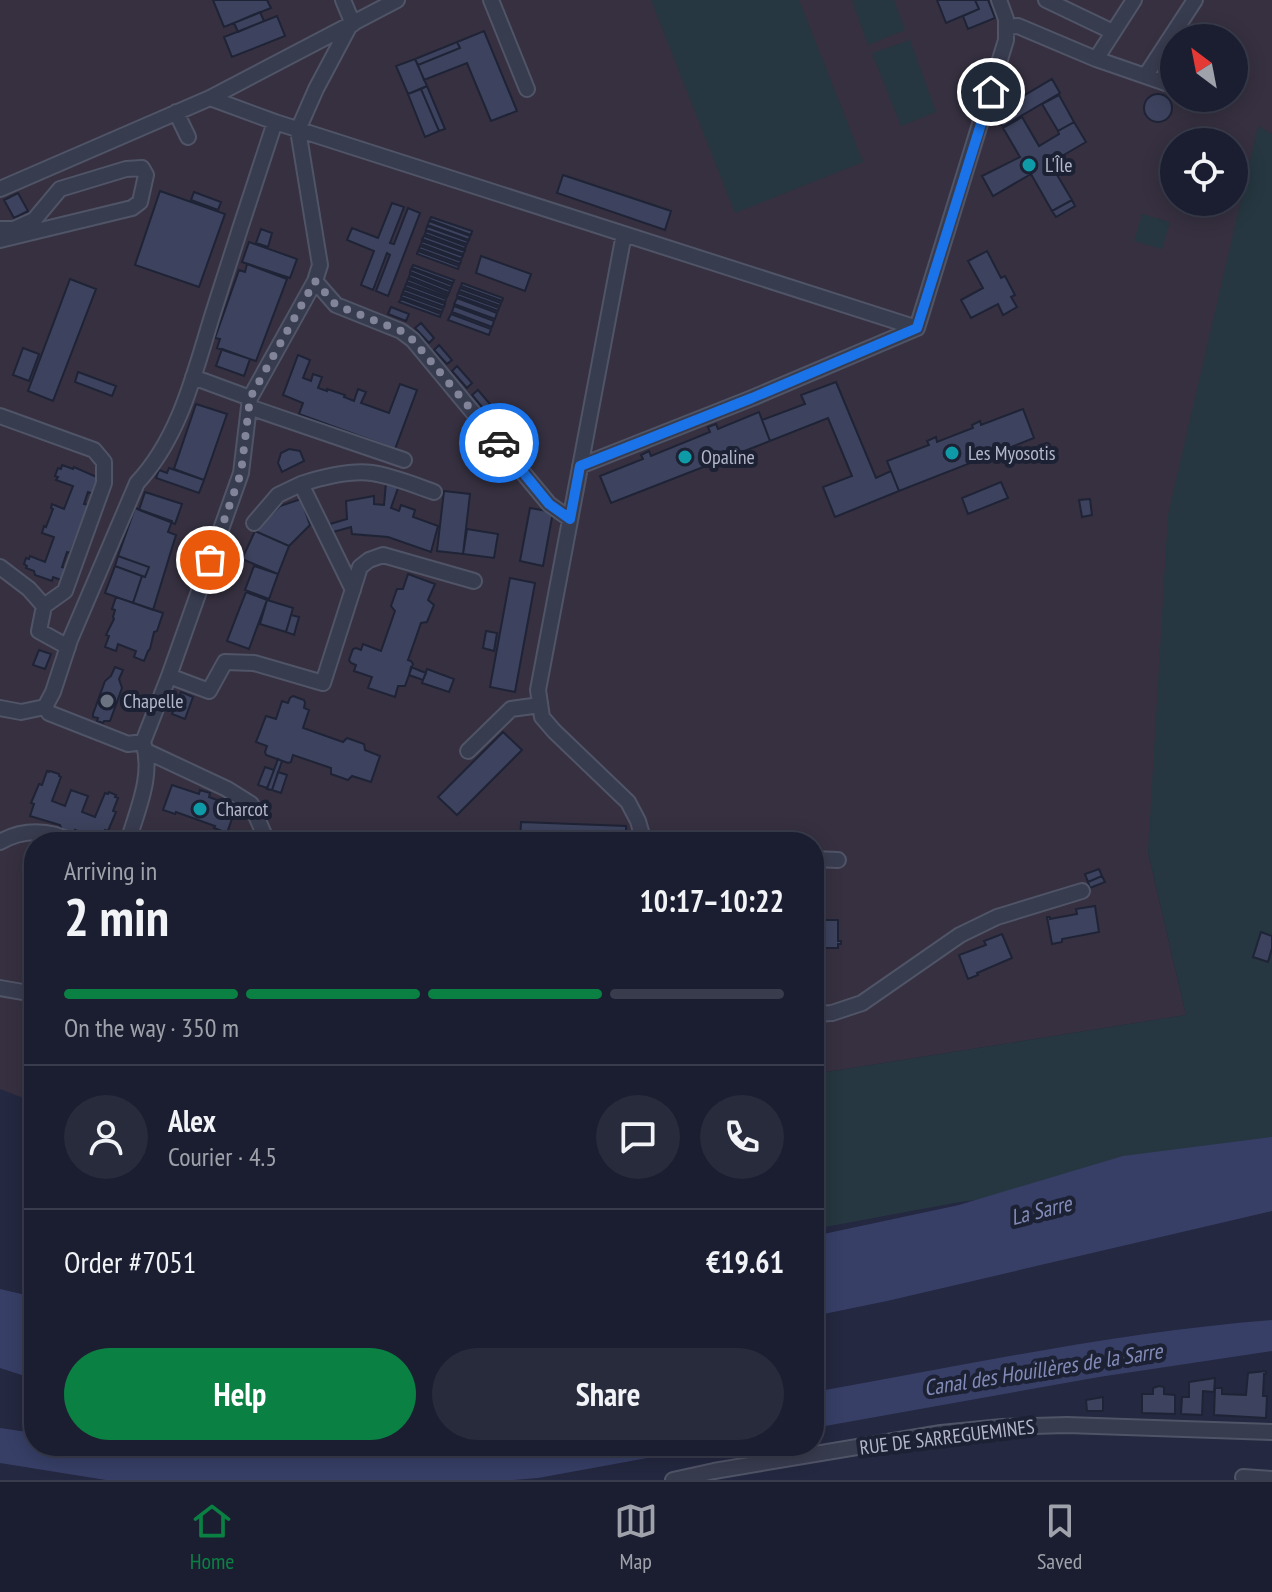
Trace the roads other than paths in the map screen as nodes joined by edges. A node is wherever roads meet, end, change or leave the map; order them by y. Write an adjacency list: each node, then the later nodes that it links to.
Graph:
1 (343, 0): 8 (street)
2 (397, 0): 8 (street)
3 (491, 0): 14 (street)
4 (999, 0): 9 (street)
5 (1046, 0): 10 (street)
6 (1132, 0): 10 (street)
7 (1195, 0): 12 (street)
8 (351, 24): 15 (street); 18 (street)
9 (1006, 27): 11 (street); 27 (street)
10 (1113, 32): 11 (street)
11 (1096, 59): 12 (street)
12 (1146, 75): 13 (street)
13 (1160, 80)
14 (527, 89)
15 (210, 98): 16 (street); 17 (street)
16 (176, 112): 19 (street); 20 (street)
17 (275, 122): 18 (street); 28 (street)
18 (298, 130): 24 (street); 26 (street)
19 (188, 137)
20 (72, 158): 21 (street); 22 (street)
21 (0, 189)
22 (60, 189): 23 (street); 25 (street)
23 (0, 229)
24 (624, 234): 27 (street); 32 (street)
25 (0, 240)
26 (315, 281): 29 (street); 35 (street)
27 (917, 328): 32 (street)
28 (193, 377): 29 (street); 41 (street)
29 (250, 403): 31 (street); 42 (street)
30 (0, 416): 40 (street)
31 (404, 460)
32 (580, 466): 35 (street)
33 (301, 484): 34 (street); 36 (street); 39 (street)
34 (434, 492)
35 (570, 519): 43 (street)
36 (254, 523)
37 (0, 567): 40 (street)
38 (474, 581): 39 (street)
39 (353, 590): 42 (street)
40 (44, 606): 41 (street)
41 (68, 647): 44 (street)
42 (169, 676): 46 (street)
43 (540, 705): 47 (street); 50 (street)
44 (45, 707): 45 (street); 46 (street)
45 (0, 708)
46 (144, 747): 48 (street); 49 (street)
47 (468, 751)
48 (131, 832)
49 (263, 832)
50 (641, 832)
51 (24, 834): 52 (street)
52 (0, 842)
53 (824, 859): 54 (street)
54 (838, 860)
55 (1082, 891): 58 (street)
56 (0, 988): 57 (street)
57 (24, 992)
58 (824, 1013)
59 (1272, 1432): 60 (street, RUE DE SARREGUEMINES)
60 (824, 1453)
61 (804, 1456): 64 (street, RUE DE SARREGUEMINES)
62 (1243, 1477): 63 (street)
63 (1272, 1479)
64 (673, 1480)

